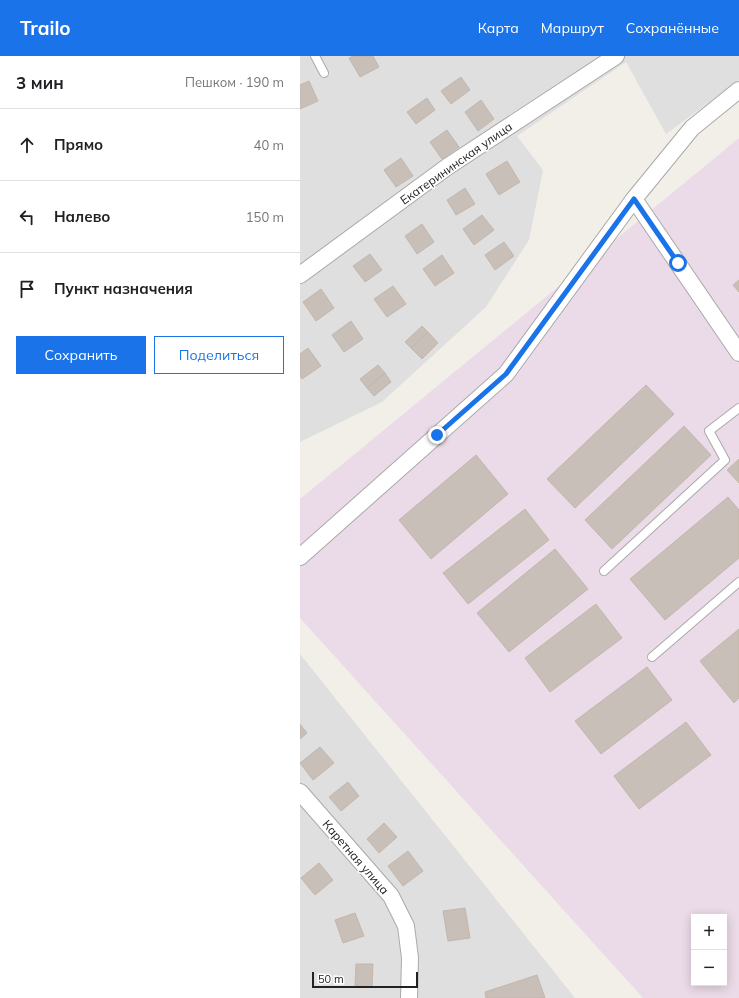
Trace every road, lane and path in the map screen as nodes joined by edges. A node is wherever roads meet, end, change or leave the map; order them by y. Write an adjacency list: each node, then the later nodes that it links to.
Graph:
1 (315, 56): 3 (lane)
2 (616, 56): 6 (street, Екатерининская улица)
3 (324, 73)
4 (739, 90): 5 (street)
5 (634, 199): 7 (street); 9 (street)
6 (300, 275)
7 (739, 353)
8 (739, 408): 10 (lane)
9 (300, 557)
10 (604, 571)
11 (739, 582): 12 (lane)
12 (652, 657)
13 (300, 792): 14 (street, Каретная улица)
14 (409, 998)

